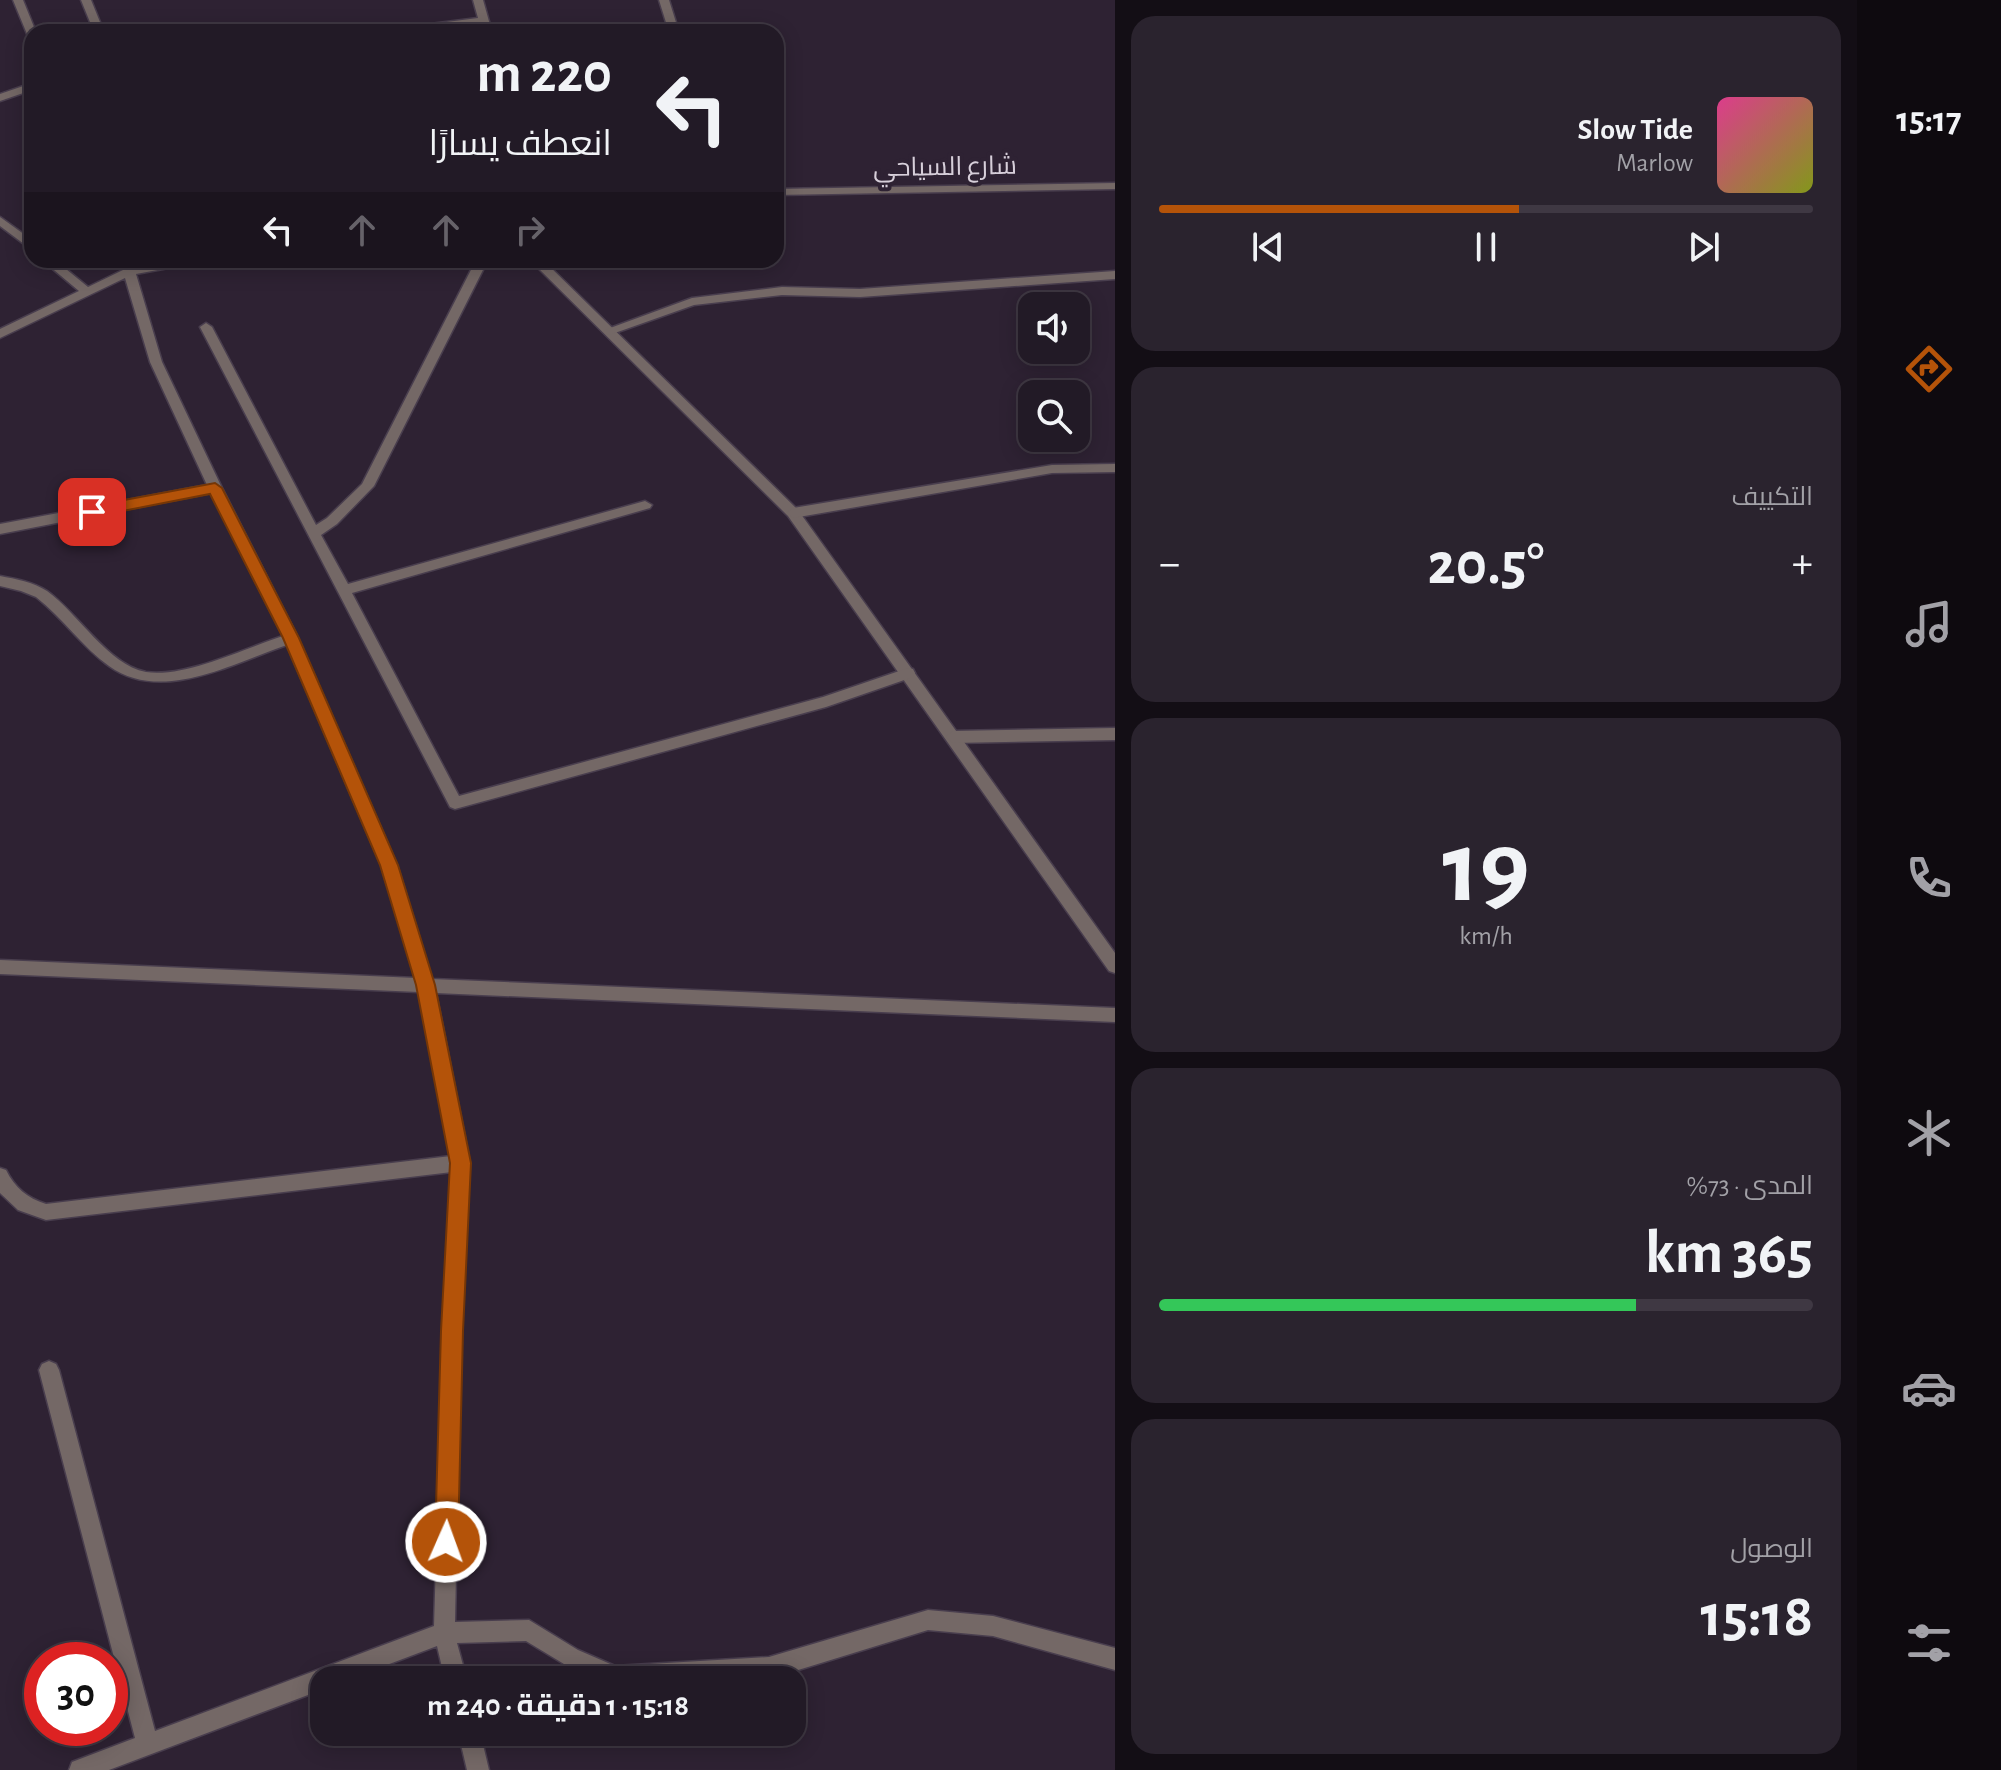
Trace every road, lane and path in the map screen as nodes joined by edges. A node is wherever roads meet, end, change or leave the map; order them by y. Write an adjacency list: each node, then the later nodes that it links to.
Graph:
1 (18, 0): 6 (street)
2 (86, 0): 7 (street)
3 (478, 0): 5 (street)
4 (664, 0): 10 (street)
5 (483, 20): 8 (street); 9 (street)
6 (28, 24)
7 (96, 24)
8 (452, 24)
9 (484, 24)
10 (672, 24)
11 (24, 89): 12 (street)
12 (0, 98)
13 (1115, 186): 14 (street, شارع السياحي)
14 (784, 192)
15 (0, 220): 16 (street)
16 (24, 240)
17 (58, 268): 23 (street)
18 (126, 268): 23 (street)
19 (130, 268): 28 (street)
20 (478, 268): 32 (street)
21 (544, 268): 25 (street)
22 (1115, 275): 25 (street)
23 (87, 292): 26 (street)
24 (206, 327): 32 (street)
25 (608, 331): 30 (street)
26 (0, 334)
27 (1115, 468): 30 (street)
28 (215, 488): 31 (street); 35 (street)
29 (645, 505): 34 (street)
30 (793, 513): 36 (street)
31 (0, 529)
32 (314, 533): 34 (street)
33 (0, 581): 35 (street)
34 (344, 590): 36 (street)
35 (291, 638): 41 (street)
36 (908, 673): 38 (street)
37 (1115, 734): 38 (street)
38 (953, 737): 39 (street)
39 (1115, 966)
40 (0, 967): 41 (street)
41 (426, 985): 42 (street); 43 (street)
42 (1115, 1015)
43 (461, 1163): 44 (street); 46 (street)
44 (0, 1176)
45 (49, 1370): 49 (street)
46 (444, 1633): 47 (street); 48 (street); 49 (street)
47 (1115, 1659)
48 (452, 1666)
49 (147, 1743): 51 (street)
50 (472, 1746): 52 (street)
51 (80, 1770)
52 (478, 1770)

